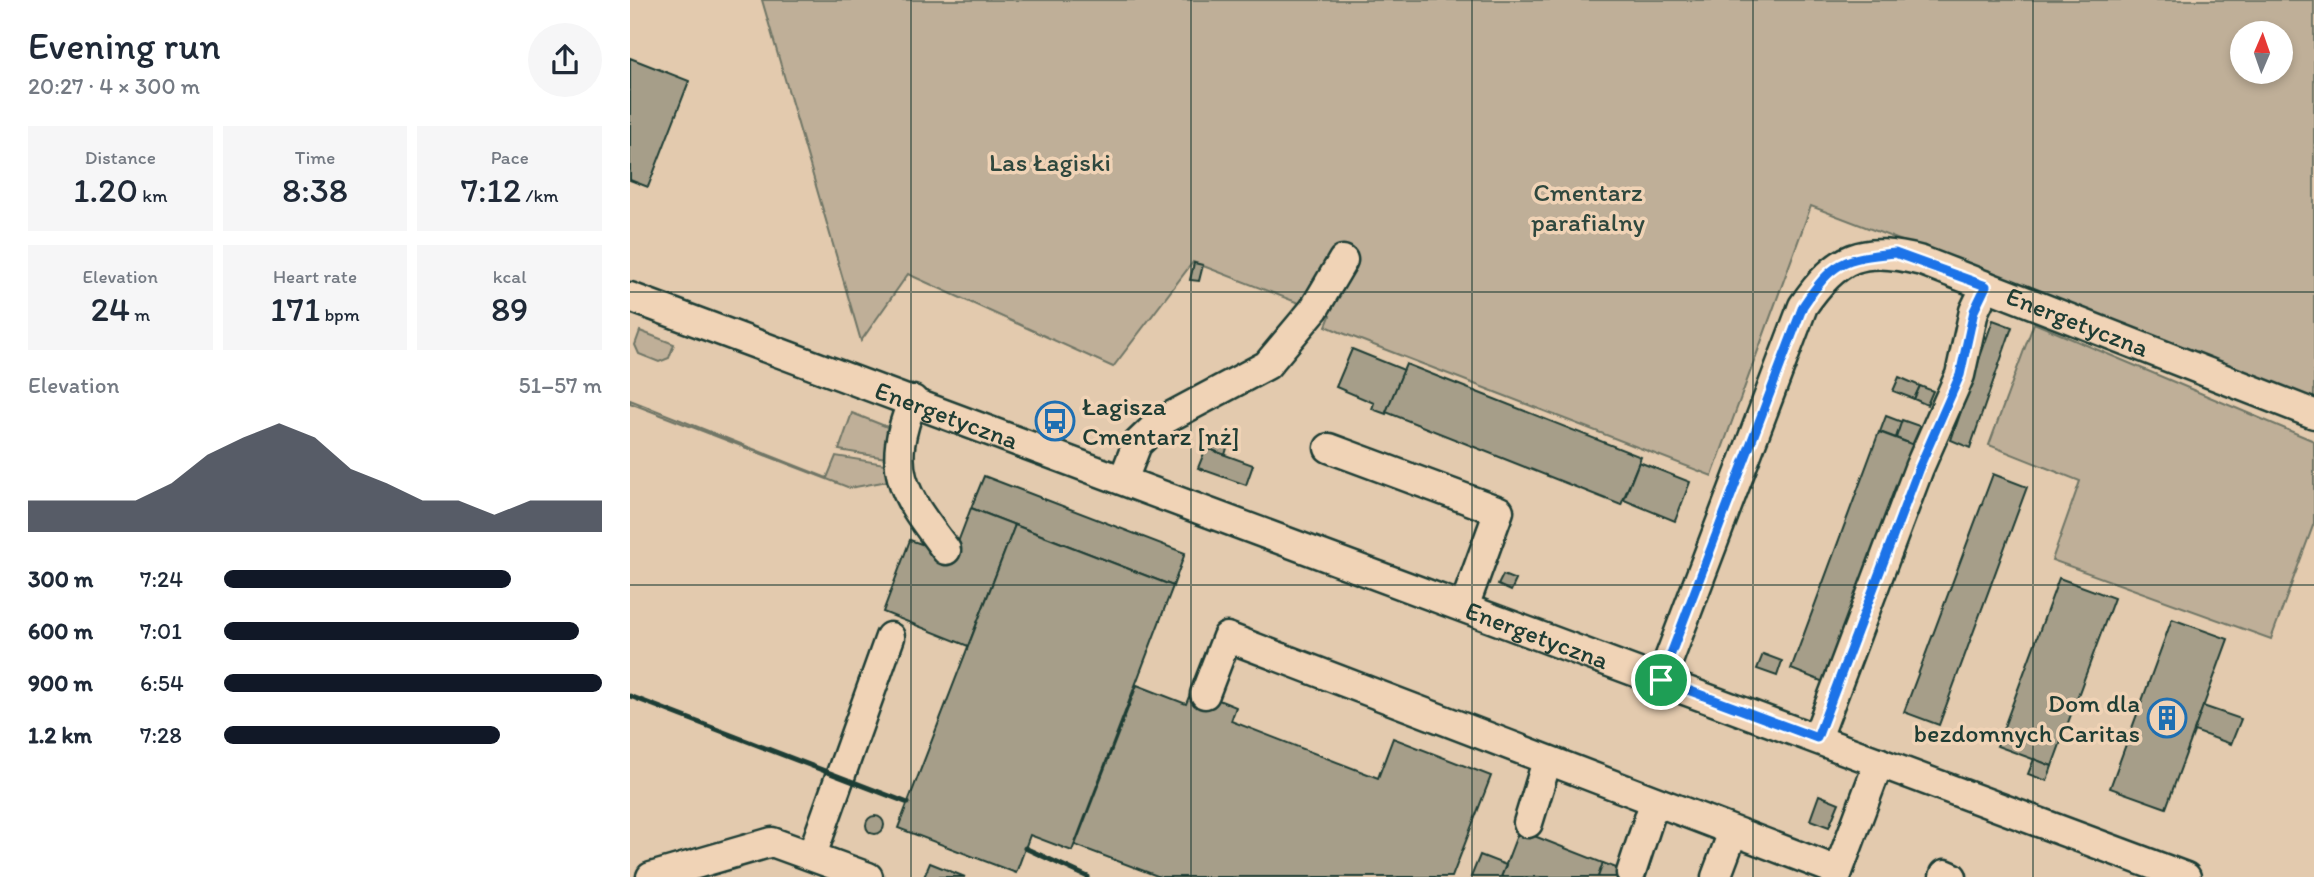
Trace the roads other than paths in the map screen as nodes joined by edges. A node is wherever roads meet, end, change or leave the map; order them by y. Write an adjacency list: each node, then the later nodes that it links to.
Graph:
1 (1343, 260): 7 (street)
2 (1986, 286): 5 (street, Energetyczna); 11 (street, Energetyczna); 13 (street)
3 (630, 297): 4 (street, Energetyczna)
4 (913, 400): 7 (street, Energetyczna); 8 (street)
5 (2314, 414)
6 (1329, 448): 9 (street)
7 (1124, 480): 9 (street, Energetyczna)
8 (946, 550)
9 (1464, 607): 11 (street, Energetyczna)
10 (890, 637): 19 (street)
11 (1661, 680): 13 (street)
12 (1205, 694): 14 (street)
13 (1817, 738): 15 (street)
14 (1547, 761): 16 (street); 17 (street)
15 (1879, 762): 21 (street); 27 (street)
16 (1654, 803): 18 (street); 20 (street)
17 (1528, 823)
18 (1733, 832): 21 (street); 24 (street)
19 (812, 855): 22 (street); 23 (street)
20 (1631, 873)
21 (1837, 874)
22 (651, 877)
23 (868, 877)
24 (1716, 877)
25 (1944, 877): 26 (street)
26 (1952, 877)
27 (2186, 877)

